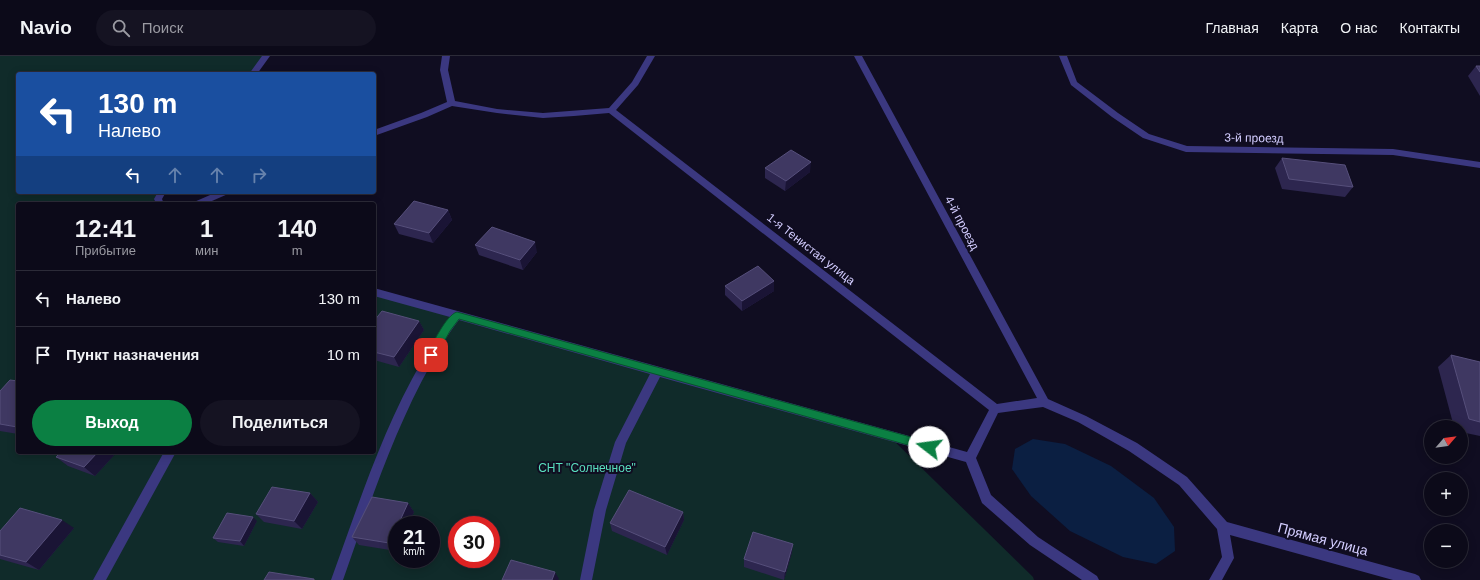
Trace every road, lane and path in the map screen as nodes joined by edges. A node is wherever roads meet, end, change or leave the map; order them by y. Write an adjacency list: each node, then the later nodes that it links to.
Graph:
1 (266, 56): 6 (street)
2 (446, 56): 7 (street)
3 (651, 56): 8 (street)
4 (858, 56): 16 (street, 4-й проезд)
5 (1064, 56): 10 (street, 3-й проезд)
6 (254, 72)
7 (451, 103): 8 (street); 9 (street)
8 (611, 110): 17 (street, 1-я Тенистая улица)
9 (376, 132)
10 (1480, 166)
11 (221, 194): 12 (street)
12 (202, 202)
13 (376, 293): 14 (street)
14 (457, 315): 15 (street); 22 (street)
15 (657, 372): 19 (street); 23 (street)
16 (1044, 402): 17 (street); 20 (street)
17 (995, 409): 19 (street)
18 (169, 454): 21 (street)
19 (970, 458): 24 (street)
20 (1223, 527): 25 (street); 26 (street, Прямая улица)
21 (98, 580)
22 (337, 580)
23 (586, 580)
24 (1093, 580)
25 (1215, 580)
26 (1414, 580)

